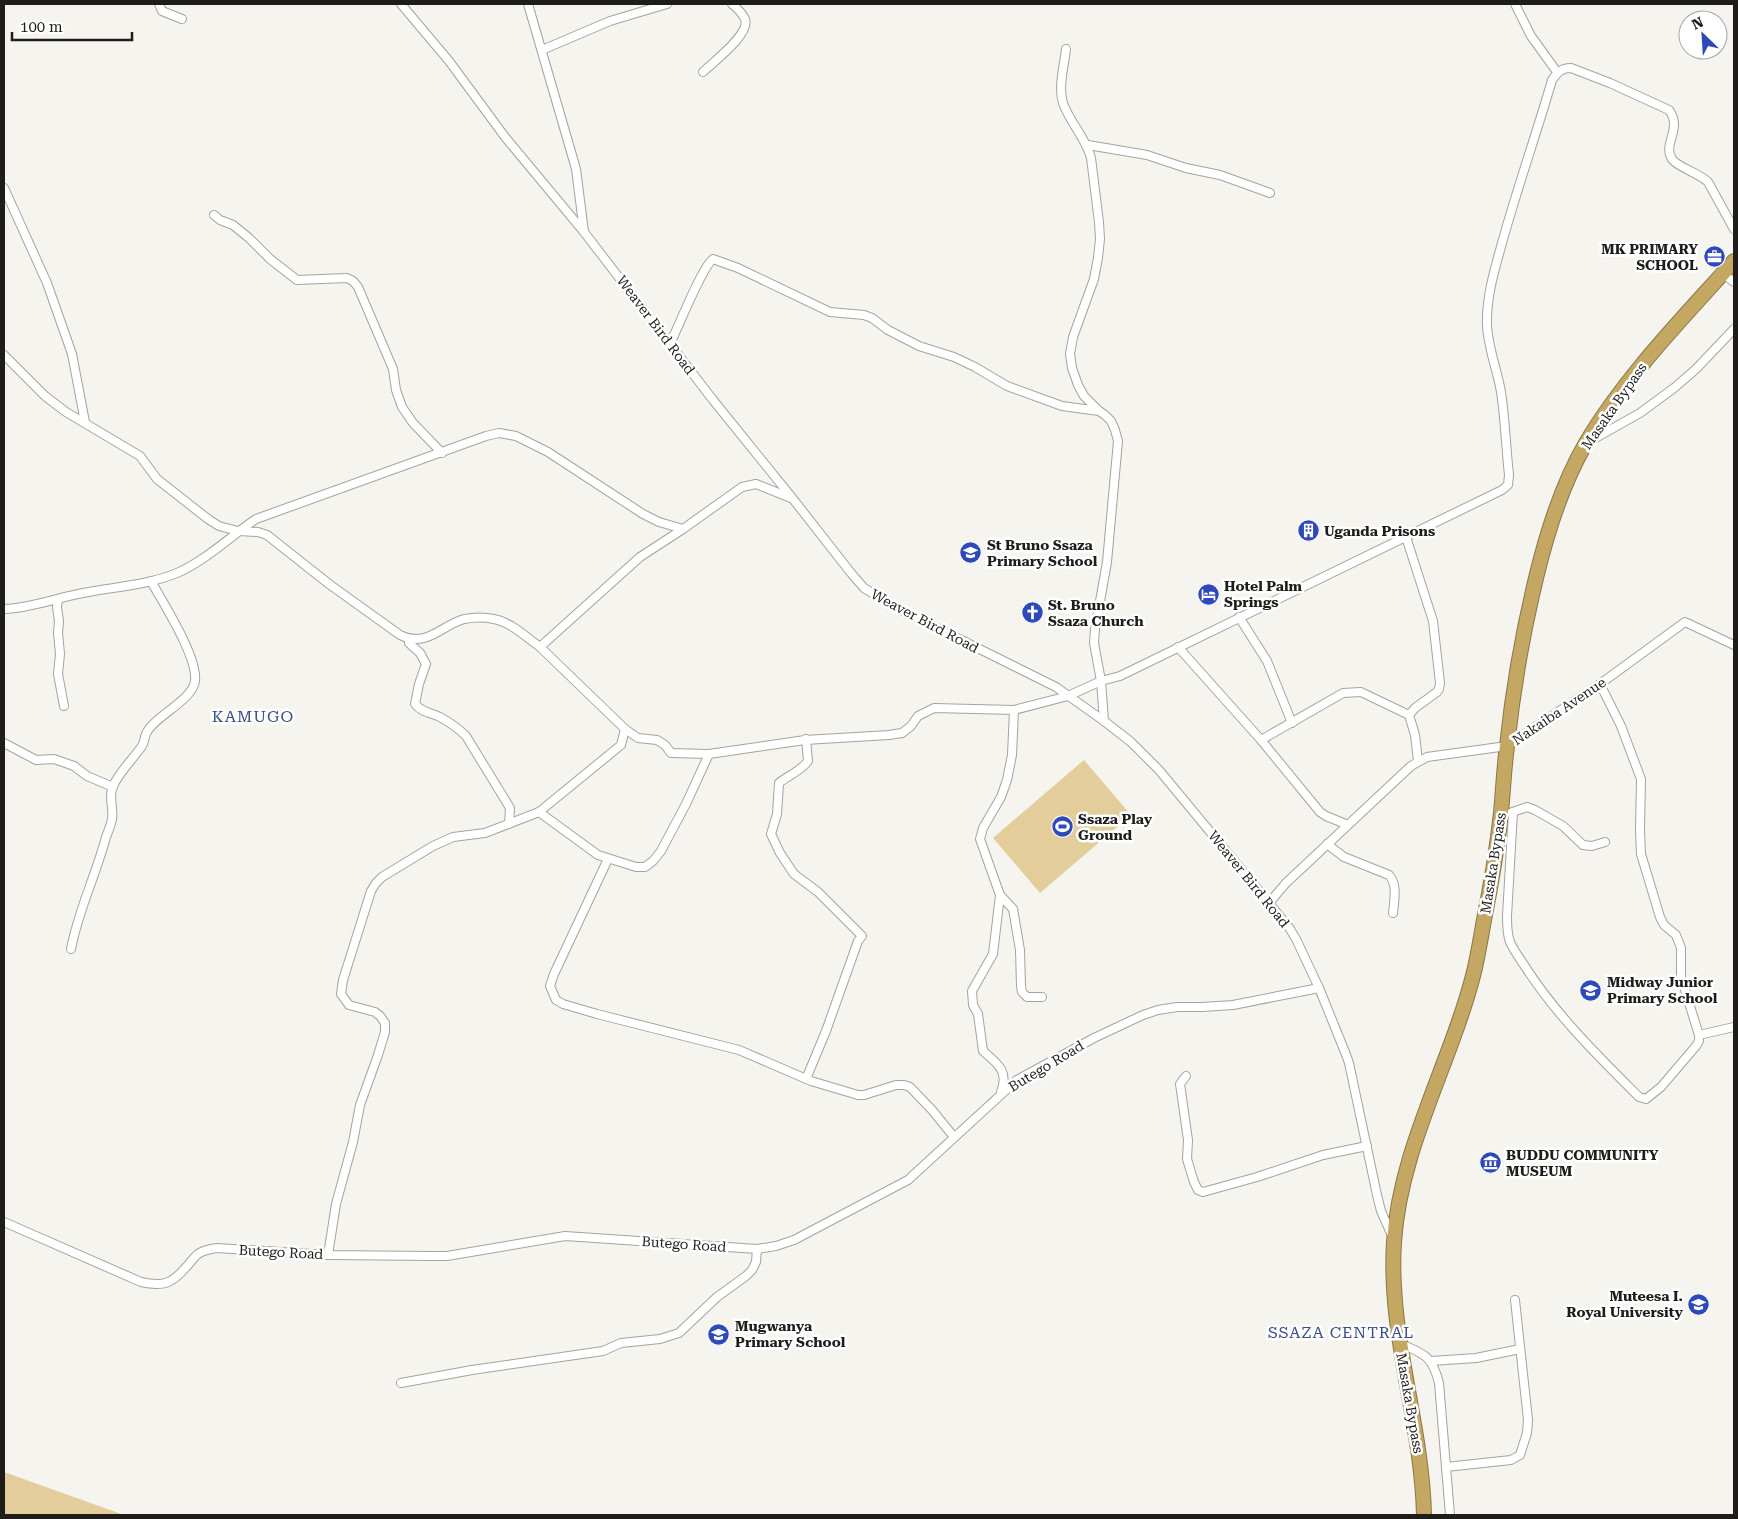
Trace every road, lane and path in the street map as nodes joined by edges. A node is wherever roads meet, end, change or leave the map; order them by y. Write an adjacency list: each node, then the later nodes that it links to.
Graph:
1 (159, 4): 7 (street)
2 (401, 4): 17 (street, Weaver Bird Road)
3 (528, 4): 9 (street)
4 (667, 4): 9 (street)
5 (732, 4): 10 (street)
6 (1515, 4): 11 (street)
7 (182, 19)
8 (1066, 49): 12 (street)
9 (542, 50): 17 (street)
10 (703, 72)
11 (1558, 72): 16 (street); 31 (street)
12 (1088, 146): 14 (street); 24 (street)
13 (4, 188): 25 (street)
14 (1270, 193)
15 (214, 215): 27 (street)
16 (1734, 229)
17 (584, 232): 22 (street, Weaver Bird Road)
18 (1734, 261): 19 (highway, Masaka Bypass)
19 (1722, 274): 20 (street); 26 (highway, Masaka Bypass)
20 (1734, 282)
21 (1734, 330): 26 (street)
22 (670, 344): 24 (street); 28 (street, Weaver Bird Road)
23 (4, 355): 25 (street)
24 (1099, 411): 40 (street)
25 (85, 422): 30 (street)
26 (1586, 443): 54 (highway, Masaka Bypass)
27 (442, 453): 29 (street); 30 (street)
28 (793, 499): 29 (street); 42 (street, Weaver Bird Road)
29 (683, 529): 39 (street)
30 (238, 531): 32 (street); 36 (street)
31 (1406, 537): 35 (street); 45 (street)
32 (151, 581): 33 (street); 57 (street)
33 (58, 600): 34 (street); 43 (street)
34 (4, 609)
35 (1239, 617): 38 (street); 47 (street)
36 (409, 640): 39 (street); 58 (street)
37 (1734, 645): 41 (street, Nakaiba Avenue)
38 (1178, 646): 40 (street); 51 (street)
39 (540, 647): 48 (street)
40 (1101, 681): 42 (street); 46 (street)
41 (1600, 684): 54 (street, Nakaiba Avenue); 74 (street)
42 (1068, 696): 44 (street); 46 (street, Weaver Bird Road)
43 (64, 706)
44 (1014, 710): 50 (street); 67 (street)
45 (1409, 715): 47 (street); 56 (street)
46 (1104, 721): 68 (street, Weaver Bird Road)
47 (1292, 723): 51 (street)
48 (625, 729): 49 (street); 53 (street)
49 (638, 738): 53 (street); 55 (street)
50 (806, 740): 55 (street); 76 (street)
51 (1261, 740): 63 (street)
52 (4, 743): 57 (street)
53 (621, 745): 59 (street)
54 (1507, 746): 56 (street, Nakaiba Avenue); 60 (highway, Masaka Bypass)
55 (709, 754): 66 (street)
56 (1418, 761): 63 (street, Nakaiba Avenue)
57 (113, 787): 70 (street)
58 (510, 808): 61 (street); 62 (street)
59 (539, 812): 61 (street); 66 (street)
60 (1507, 814): 64 (street); 74 (street); 81 (highway, Masaka Bypass)
61 (526, 817): 62 (street)
62 (509, 824): 83 (street)
63 (1348, 825): 65 (street, Nakaiba Avenue)
64 (1605, 842)
65 (1327, 844): 68 (street, Nakaiba Avenue); 69 (street)
66 (608, 859): 76 (street)
67 (1000, 895): 72 (street); 77 (street)
68 (1269, 903): 71 (street, Weaver Bird Road)
69 (1392, 913)
70 (70, 949)
71 (1320, 988): 77 (street, Butego Road); 79 (street, Weaver Bird Road)
72 (1042, 997)
73 (1734, 1027): 74 (street)
74 (1699, 1035)
75 (1186, 1076): 79 (street)
76 (806, 1079): 78 (street)
77 (1001, 1094): 78 (street, Butego Road)
78 (954, 1137): 82 (street, Butego Road)
79 (1366, 1146): 81 (street, Weaver Bird Road)
80 (4, 1222): 83 (street, Butego Road)
81 (1394, 1240): 85 (highway, Masaka Bypass)
82 (757, 1249): 83 (street, Butego Road); 88 (street)
83 (328, 1255)
84 (1515, 1300): 86 (street)
85 (1399, 1343): 87 (street); 90 (highway, Masaka Bypass)
86 (1520, 1349): 87 (street); 89 (street)
87 (1431, 1361): 89 (street)
88 (401, 1383)
89 (1446, 1466): 91 (street)
90 (1424, 1515)
91 (1450, 1515)

